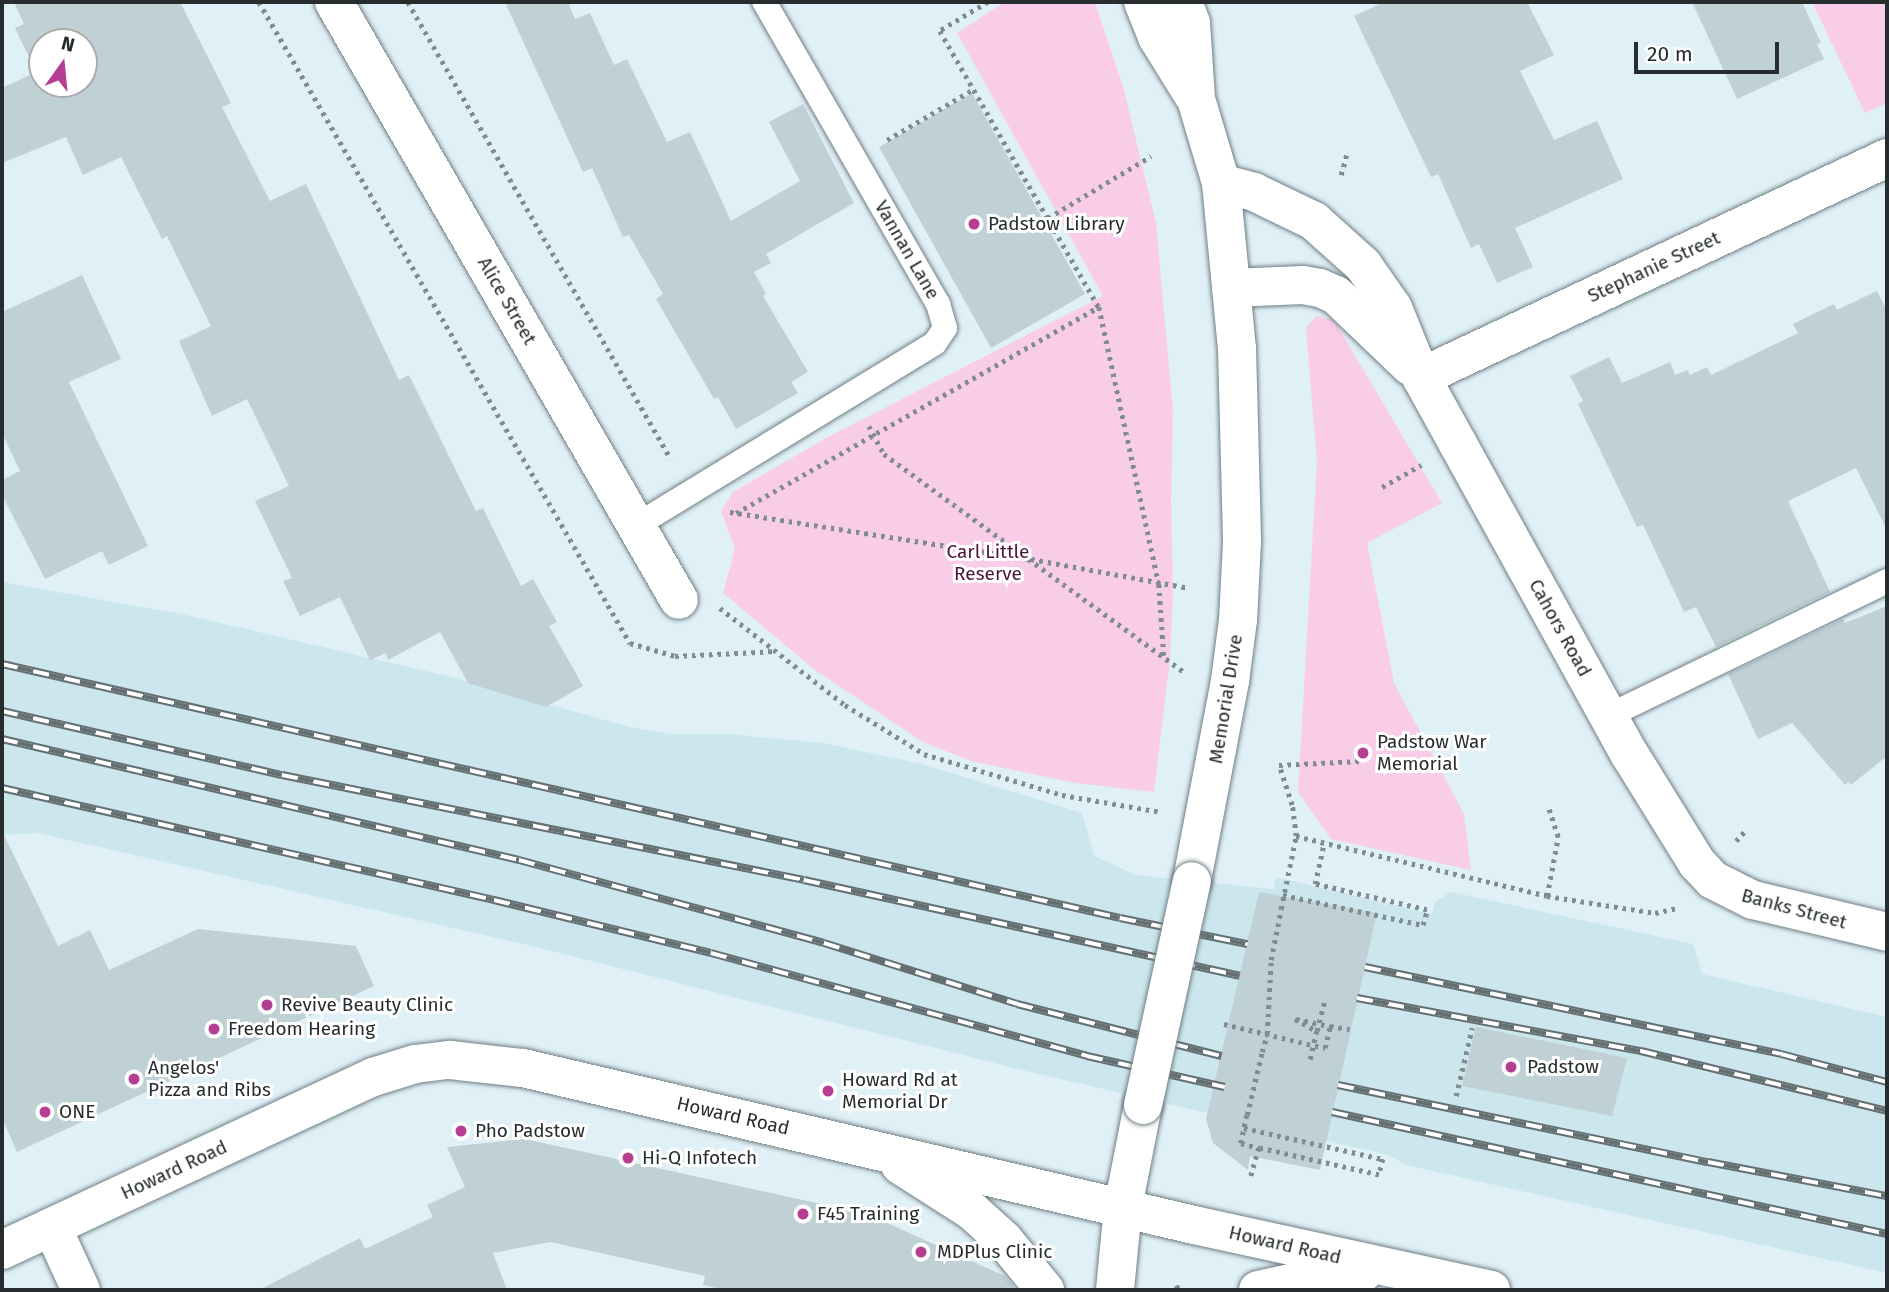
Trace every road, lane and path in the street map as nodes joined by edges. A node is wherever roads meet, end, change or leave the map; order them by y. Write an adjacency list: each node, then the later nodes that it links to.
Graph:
1 (260, 2): 30 (path)
2 (334, 2): 24 (street, Alice Street)
3 (408, 2): 22 (path)
4 (764, 2): 13 (lane, Vannan Lane)
5 (988, 2): 8 (path)
6 (1143, 2): 9 (street)
7 (1183, 2): 9 (street)
8 (974, 89): 13 (path); 16 (path)
9 (1196, 99): 15 (street)
10 (1348, 152): 14 (path)
11 (1151, 156): 16 (path)
12 (1887, 158): 19 (street, Stephanie Street)
13 (855, 159): 20 (lane, Vannan Lane)
14 (1340, 175)
15 (1221, 183): 17 (street, Memorial Drive); 19 (street, Cahors Road)
16 (1048, 218): 18 (path)
17 (1231, 288): 19 (street, Cahors Road); 56 (street, Memorial Drive, bridge)
18 (1099, 307): 21 (path); 27 (path)
19 (1421, 377): 33 (street, Cahors Road)
20 (852, 394): 21 (path); 22 (lane, Vannan Lane)
21 (874, 435): 23 (path); 25 (path)
22 (698, 490): 23 (path); 24 (lane, Vannan Lane)
23 (736, 513): 25 (path)
24 (637, 525): 29 (street, Alice Street)
25 (1031, 559): 27 (path); 31 (path)
26 (1887, 581): 33 (lane)
27 (1159, 584): 28 (path); 31 (path)
28 (1189, 589)
29 (679, 600): 30 (path)
30 (776, 651): 36 (path)
31 (1164, 658): 32 (path)
32 (1190, 677)
33 (1608, 716): 39 (street, Cahors Road)
34 (1359, 761): 37 (path)
35 (1548, 807): 41 (path)
36 (1161, 813)
37 (1296, 836): 38 (path); 40 (path)
38 (1324, 843): 40 (path); 41 (path)
39 (1707, 874): 41 (path); 42 (street, Banks Street)
40 (1283, 894): 49 (path, bridge)
41 (1547, 896)
42 (1887, 932)
43 (1325, 1000): 48 (path)
44 (1224, 1024): 49 (path)
45 (1330, 1026): 47 (path); 48 (path); 49 (path)
46 (1472, 1028): 51 (path)
47 (1350, 1029)
48 (1317, 1031): 50 (path)
49 (1267, 1034): 52 (path, bridge)
50 (1310, 1061)
51 (1456, 1096)
52 (1244, 1128): 54 (path); 54 (path)
53 (870, 1147): 56 (street, Howard Road); 57 (street, Howard Road); 61 (street)
54 (1259, 1148): 55 (path)
55 (1251, 1176)
56 (1123, 1207): 59 (street, Howard Road); 62 (street, Memorial Drive)
57 (52, 1227): 58 (street, Howard Road); 60 (street)
58 (2, 1250)
59 (1396, 1270): 63 (street); 64 (street, Howard Road)
60 (81, 1290)
61 (1045, 1290)
62 (1115, 1290)
63 (1258, 1290)
64 (1490, 1290)

